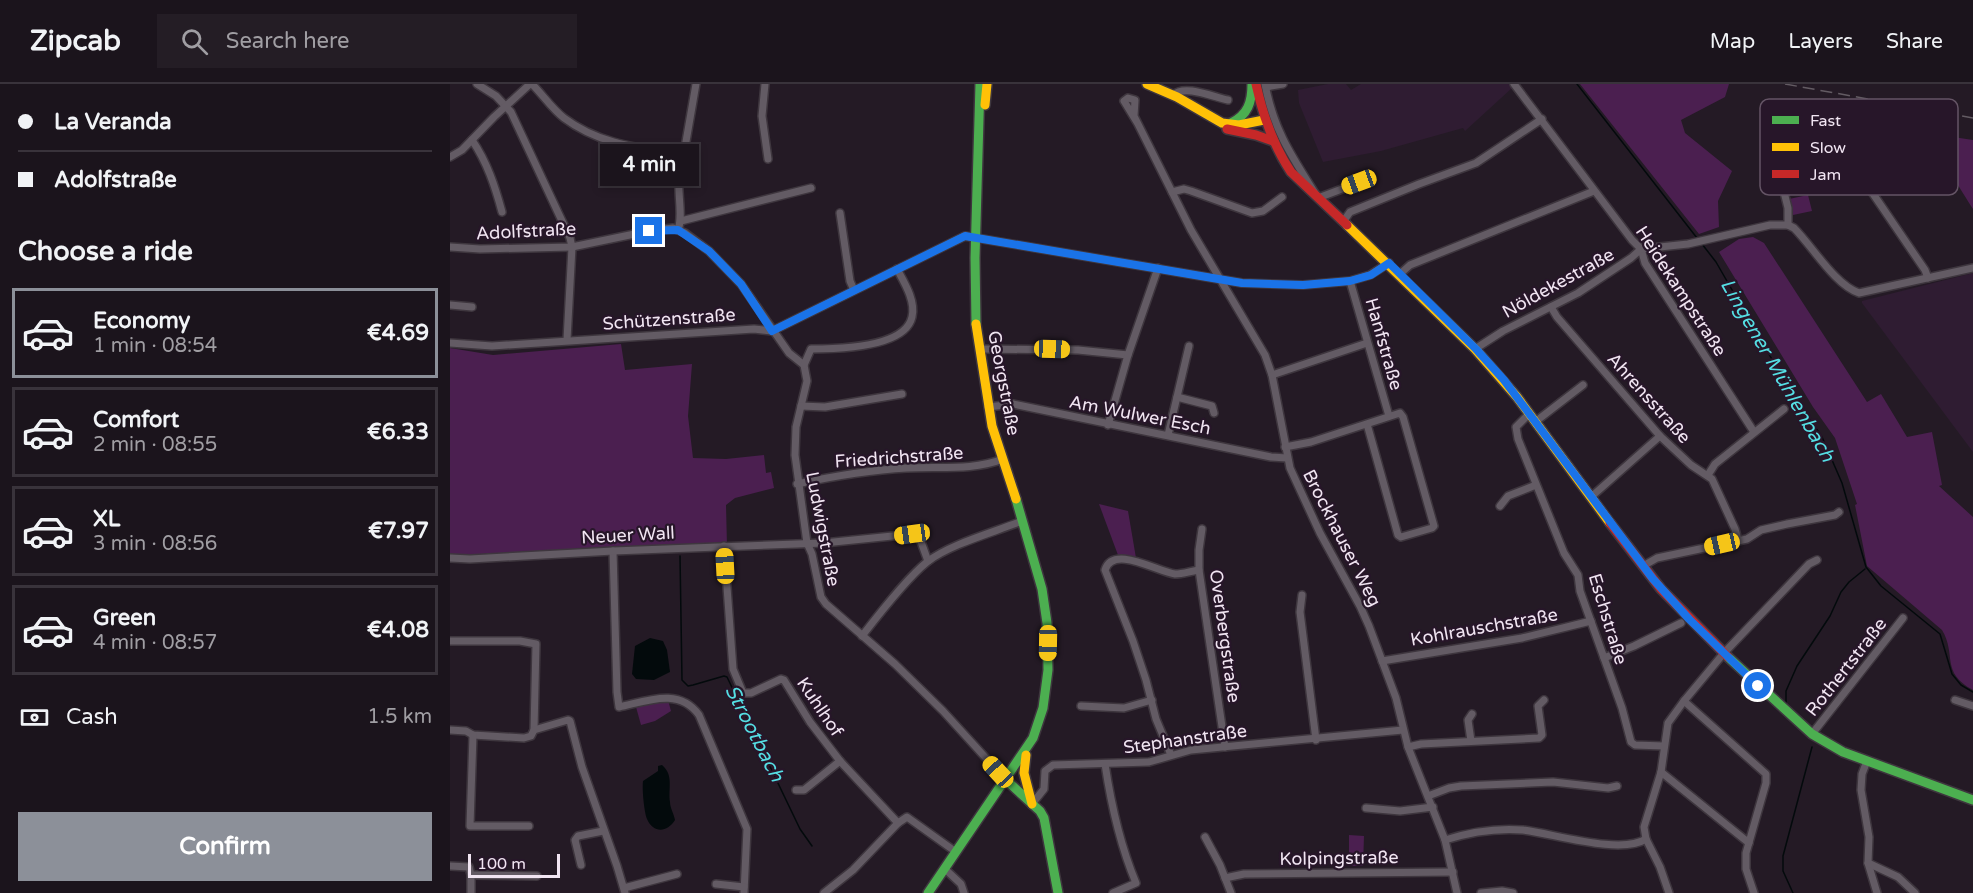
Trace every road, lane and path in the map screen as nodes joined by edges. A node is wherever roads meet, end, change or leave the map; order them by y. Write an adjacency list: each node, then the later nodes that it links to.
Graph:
1 (477, 84): 13 (street)
2 (531, 84): 13 (street); 21 (street)
3 (696, 84): 21 (street)
4 (765, 84): 23 (street)
5 (980, 84): 14 (main road, Georgstraße)
6 (987, 84): 14 (main road)
7 (1147, 84): 11 (main road)
8 (1283, 84): 10 (street)
9 (1514, 84): 15 (street, Heidekampstraße)
10 (1258, 85): 16 (main road); 18 (main road); 31 (street)
11 (1173, 95): 12 (street); 18 (main road)
12 (1228, 100)
13 (506, 106): 19 (street); 39 (street)
14 (980, 118): 38 (main road, Georgstraße)
15 (1542, 119): 26 (street, Heidekampstraße); 35 (street)
16 (1264, 120): 18 (main road); 20 (main road)
17 (1138, 124): 17 (street, Brockhauser Weg); 27 (street, Brockhauser Weg)
18 (1223, 125): 20 (main road)
19 (472, 140): 22 (street); 32 (street)
20 (1273, 141): 31 (main road)
21 (683, 155): 34 (street)
22 (450, 157)
23 (768, 159)
24 (1371, 178): 31 (street)
25 (811, 189): 34 (street)
26 (1594, 190): 41 (street, Heidekampstraße); 46 (street)
27 (1172, 192): 30 (street); 48 (street, Brockhauser Weg)
28 (1785, 195): 36 (street)
29 (1874, 195): 47 (street)
30 (1282, 197)
31 (1318, 198): 35 (main road)
32 (502, 212)
33 (840, 213): 50 (street)
34 (681, 221): 37 (street)
35 (1343, 222): 42 (main road)
36 (1788, 225): 41 (street, Nöldekestraße); 47 (street)
37 (678, 230): 39 (street, Adolfstraße); 54 (street)
38 (976, 238): 44 (street, Schützenstraße); 45 (street, Schützenstraße); 59 (main road, Georgstraße)
39 (572, 246): 40 (street, Adolfstraße); 55 (street)
40 (450, 247)
41 (1641, 249): 53 (street, Nöldekestraße); 75 (street, Heidekampstraße)
42 (1389, 263): 46 (main road); 49 (street, Schützenstraße)
43 (1973, 267): 47 (street)
44 (1158, 268): 48 (street, Schützenstraße); 61 (street)
45 (897, 269): 50 (street, Schützenstraße); 62 (street)
46 (1400, 274): 60 (main road)
47 (1928, 278)
48 (1222, 280): 49 (street, Schützenstraße); 63 (street, Brockhauser Weg)
49 (1350, 281): 56 (street, Hanfstraße)
50 (854, 290): 54 (street, Schützenstraße)
51 (450, 305): 52 (street)
52 (472, 307)
53 (1551, 307): 60 (street, Nöldekestraße); 77 (street, Ahrensstraße)
54 (772, 331): 55 (street, Schützenstraße); 62 (street)
55 (567, 340): 57 (street, Schützenstraße)
56 (1367, 343): 63 (street); 71 (street, Hanfstraße)
57 (450, 344)
58 (1189, 346): 66 (street)
59 (980, 349): 61 (street); 68 (main road, Georgstraße)
60 (1476, 349): 72 (main road)
61 (1128, 356): 73 (street)
62 (804, 365): 67 (street, Ludwigstraße)
63 (1272, 375): 78 (street, Brockhauser Weg)
64 (1583, 384): 72 (street)
65 (902, 394): 67 (street)
66 (1177, 397): 70 (street); 76 (street)
67 (801, 406): 82 (street, Ludwigstraße)
68 (988, 407): 73 (street, Am Wulwer Esch); 80 (main road, Georgstraße)
69 (1784, 409): 75 (street)
70 (1214, 413)
71 (1389, 416): 74 (street); 74 (street)
72 (1532, 418): 83 (street, Eschstraße); 84 (main road)
73 (1108, 424): 76 (street, Am Wulwer Esch)
74 (1367, 424): 78 (street)
75 (1754, 432): 81 (street)
76 (1168, 435): 79 (street, Am Wulwer Esch)
77 (1660, 436): 81 (street, Ahrensstraße); 84 (street)
78 (1285, 447): 79 (street, Brockhauser Weg)
79 (1287, 458): 106 (street, Brockhauser Weg)
80 (1002, 459): 82 (street, Friedrichstraße); 87 (main road, Georgstraße)
81 (1708, 475): 89 (street, Ahrensstraße)
82 (797, 484): 90 (street, Ludwigstraße)
83 (1536, 485): 85 (street); 100 (street, Eschstraße)
84 (1590, 497): 96 (main road)
85 (1500, 506)
86 (1839, 512): 89 (street)
87 (1022, 521): 95 (street); 122 (main road, Georgstraße)
88 (1202, 529): 97 (street, Overbergstraße)
89 (1738, 540): 96 (street)
90 (807, 543): 91 (street, Neuer Wall); 95 (street, Neuer Wall); 102 (street, Ludwigstraße)
91 (724, 546): 92 (street, Neuer Wall); 126 (street, Kuhlhof)
92 (613, 551): 93 (street, Neuer Wall); 157 (street)
93 (450, 558)
94 (1817, 560): 104 (street)
95 (928, 561): 102 (street)
96 (1642, 566): 104 (main road)
97 (1199, 570): 107 (street); 123 (street, Overbergstraße)
98 (1302, 595): 119 (street)
99 (1903, 618): 118 (street, Rothertstraße)
100 (1591, 621): 105 (street, Eschstraße); 106 (street, Kohlrauschstraße)
101 (1681, 623): 105 (street)
102 (862, 636): 130 (street, Ludwigstraße)
103 (450, 641): 115 (street)
104 (1724, 653): 109 (street); 118 (main road)
105 (1604, 658): 121 (street, Eschstraße)
106 (1382, 661): 116 (street, Brockhauser Weg)
107 (1152, 700): 111 (street); 125 (street)
108 (1544, 700): 120 (street)
109 (1684, 700): 121 (street); 144 (street)
110 (1955, 700): 112 (street)
111 (1081, 706)
112 (1973, 706)
113 (1472, 714): 120 (street)
114 (450, 730): 117 (street)
115 (534, 730): 117 (street); 140 (street)
116 (1403, 730): 119 (street, Stephanstraße); 124 (street, Brockhauser Weg)
117 (473, 735): 139 (street)
118 (1812, 735): 127 (main road)
119 (1316, 740): 123 (street, Stephanstraße)
120 (1471, 741): 124 (street)
121 (1664, 746): 129 (street)
122 (1029, 747): 130 (main road); 135 (main road)
123 (1225, 747): 125 (street, Stephanstraße)
124 (1408, 747): 133 (street, Brockhauser Weg)
125 (1171, 755): 128 (street, Stephanstraße)
126 (840, 761): 132 (street, Kuhlhof); 138 (street, Kuhlhof)
127 (1867, 761): 134 (main road); 146 (street)
128 (1105, 764): 135 (street, Stephanstraße); 163 (street)
129 (1661, 772): 142 (street); 144 (street)
130 (1005, 779): 135 (main road); 145 (main road)
131 (1617, 786): 133 (street)
132 (796, 790)
133 (1428, 796): 137 (street, Brockhauser Weg)
134 (1973, 800)
135 (1032, 804): 162 (main road)
136 (1366, 807): 137 (street)
137 (1433, 807): 143 (street, Brockhauser Weg)
138 (898, 823): 145 (street); 159 (street)
139 (529, 826)
140 (603, 831): 147 (street); 156 (street)
141 (1205, 837): 154 (street)
142 (1646, 839): 143 (street); 168 (street)
143 (1445, 840): 150 (street, Brockhauser Weg)
144 (1749, 843): 169 (street)
145 (956, 852): 149 (main road)
146 (1868, 863): 170 (street); 171 (street)
147 (581, 865)
148 (450, 866): 152 (street)
149 (945, 869): 160 (main road); 161 (street)
150 (1453, 872): 154 (street, Kolpingstraße); 165 (street, Brockhauser Weg)
151 (677, 874): 156 (street)
152 (471, 875): 153 (street); 158 (street)
153 (537, 876)
154 (1225, 878): 164 (street)
155 (716, 884): 157 (street)
156 (624, 890)
157 (744, 890)
158 (471, 893)
159 (824, 893)
160 (928, 893)
161 (964, 893)
162 (1058, 893)
163 (1113, 893)
164 (1231, 893)
165 (1457, 893)
166 (1480, 893): 167 (street)
167 (1513, 893)
168 (1669, 893)
169 (1754, 893)
170 (1876, 893)
171 (1915, 893)

